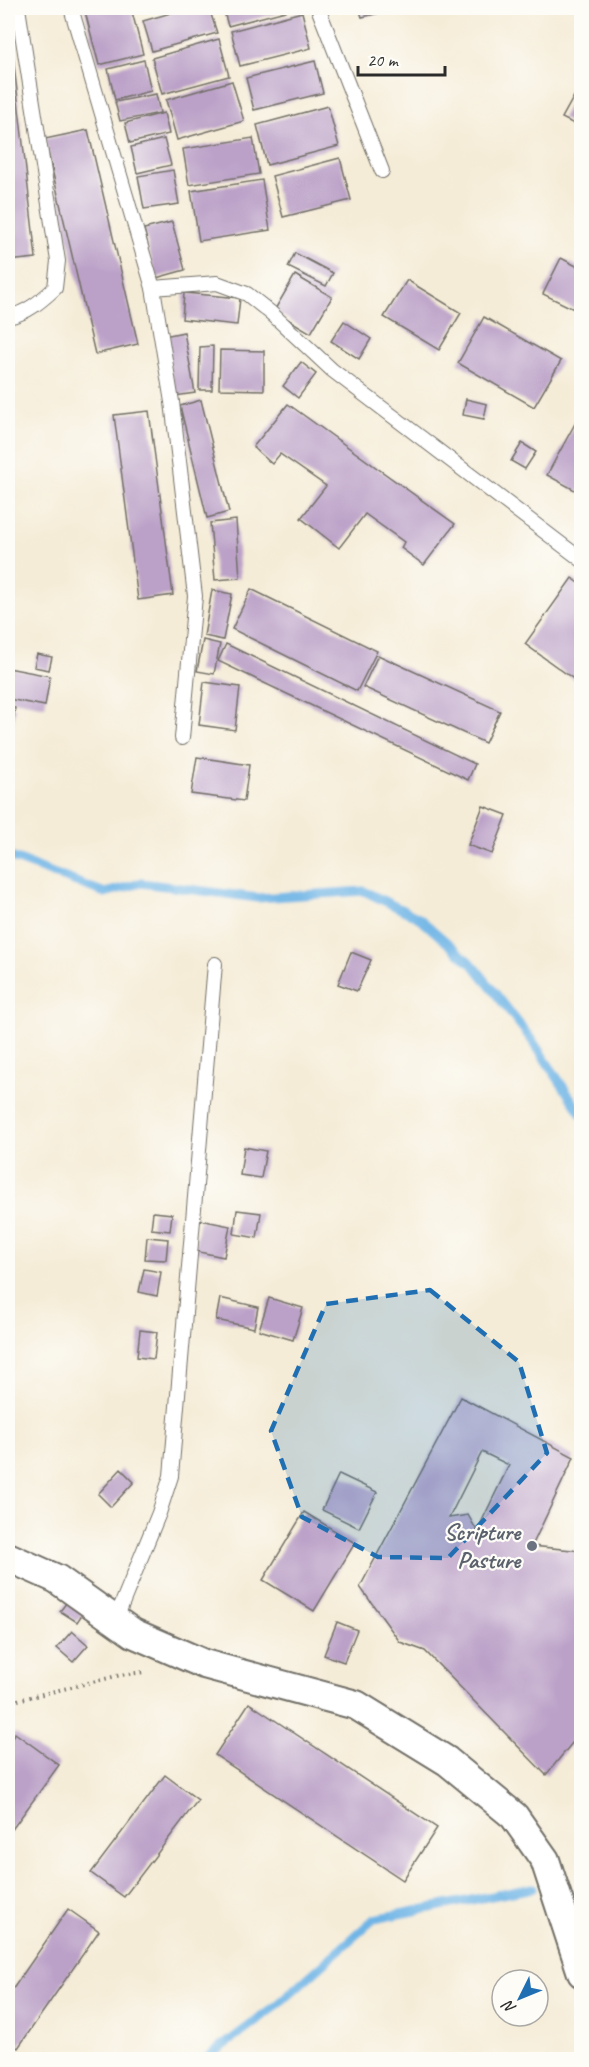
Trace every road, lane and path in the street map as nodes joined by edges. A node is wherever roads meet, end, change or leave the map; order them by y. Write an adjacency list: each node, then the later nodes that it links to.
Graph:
1 (18, 8): 6 (lane)
2 (71, 8): 5 (lane)
3 (318, 8): 4 (lane)
4 (382, 171)
5 (153, 288): 7 (lane); 8 (lane)
6 (8, 317)
7 (582, 560)
8 (182, 738)
9 (215, 964): 11 (lane)
10 (8, 1557): 11 (street)
11 (116, 1621): 14 (street)
12 (156, 1670): 13 (path)
13 (8, 1707)
14 (582, 1973)

